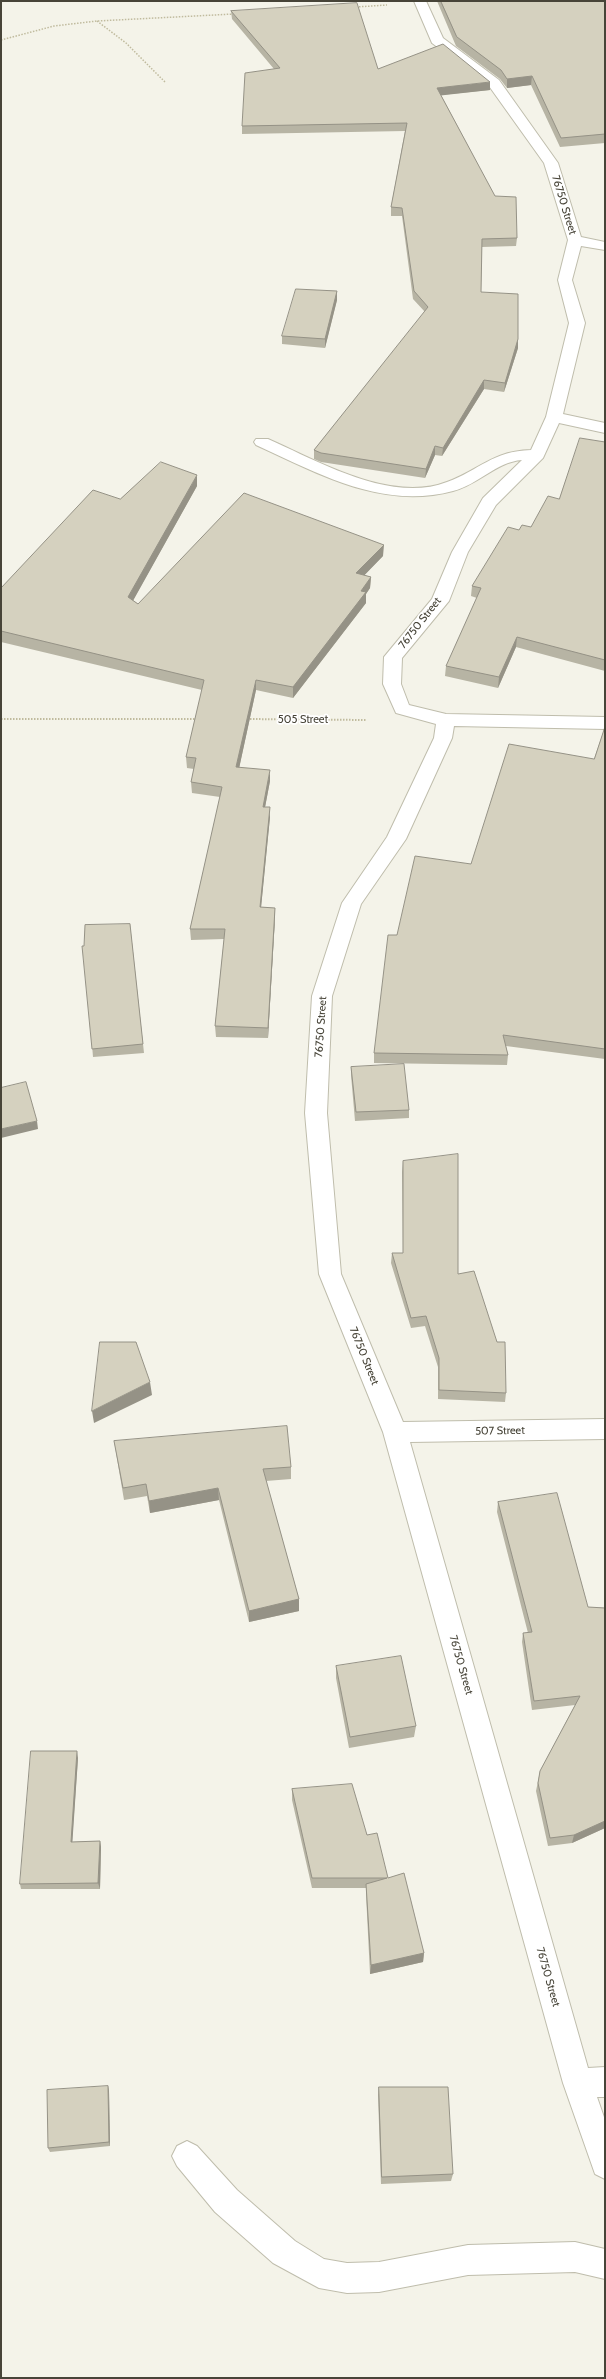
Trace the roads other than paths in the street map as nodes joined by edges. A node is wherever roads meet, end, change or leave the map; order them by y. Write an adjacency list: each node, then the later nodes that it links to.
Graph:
1 (420, 2): 2 (street, 76750 Street)
2 (575, 240): 3 (street); 4 (street, 76750 Street)
3 (605, 246)
4 (554, 417): 5 (street); 7 (street, 76750 Street)
5 (605, 428)
6 (262, 442): 7 (street)
7 (537, 455): 8 (street, 76750 Street)
8 (446, 720): 9 (street); 11 (street, 76750 Street)
9 (605, 723)
10 (605, 1429): 11 (street, 507 Street)
11 (395, 1432): 12 (street, 76750 Street)
12 (592, 2083): 14 (street, 76750 Street)
13 (187, 2156): 15 (street)
14 (605, 2164)
15 (605, 2264)

